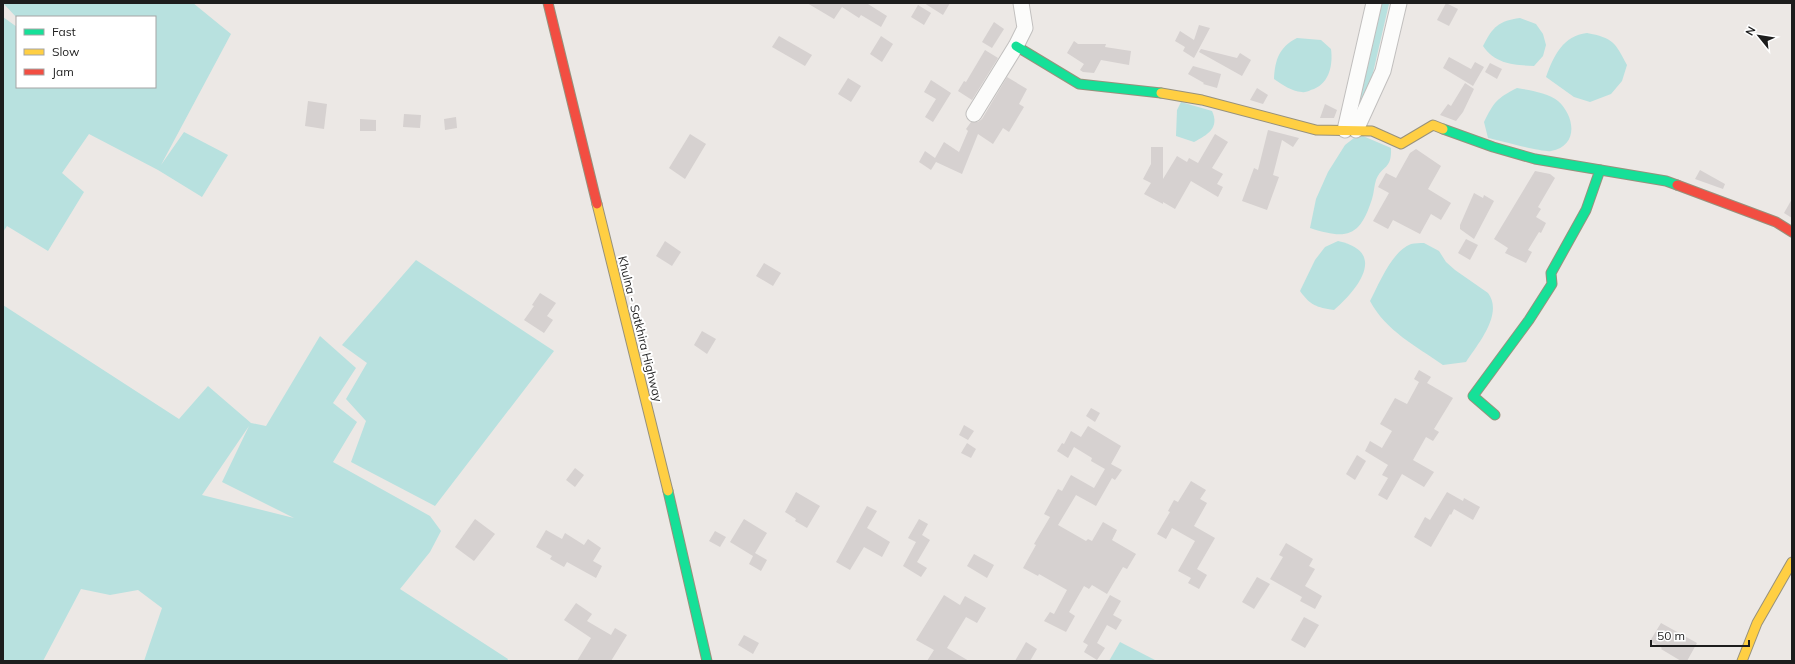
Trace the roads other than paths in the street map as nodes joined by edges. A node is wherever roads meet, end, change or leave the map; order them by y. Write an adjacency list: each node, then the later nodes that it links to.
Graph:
1 (548, 3): 12 (main road, Khulna - Satkhira Highway)
2 (1021, 3): 5 (street)
3 (1374, 3): 7 (street)
4 (1399, 3): 7 (street)
5 (1016, 46): 6 (street); 7 (main road)
6 (974, 114)
7 (1351, 130): 8 (main road)
8 (1600, 170): 9 (main road); 10 (main road)
9 (1792, 232)
10 (1495, 415)
11 (1792, 562): 13 (main road)
12 (707, 661)
13 (1742, 661)

